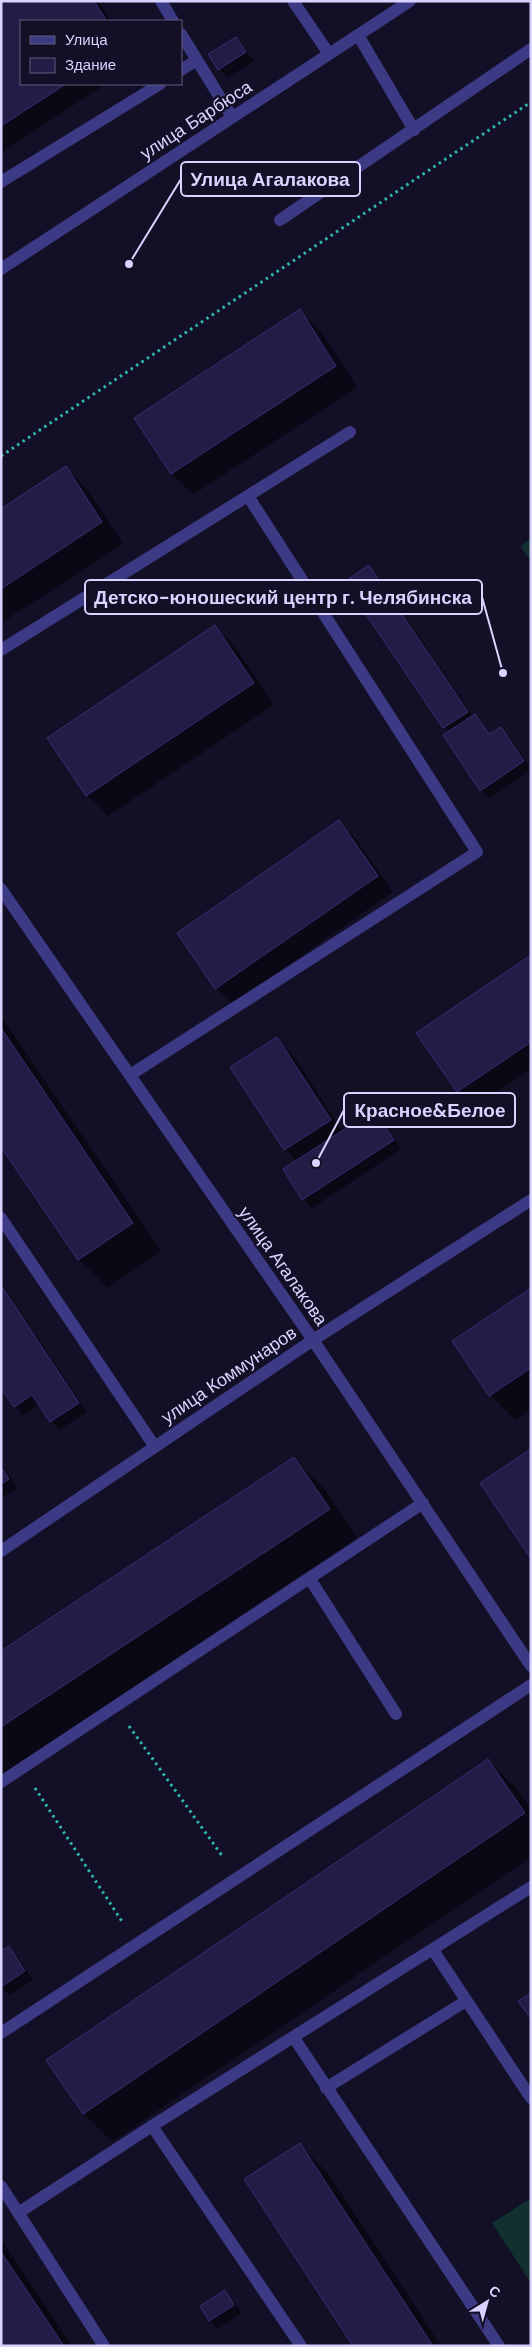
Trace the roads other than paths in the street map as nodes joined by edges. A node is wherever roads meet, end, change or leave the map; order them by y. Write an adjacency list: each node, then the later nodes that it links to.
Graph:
1 (161, 1): 4 (street)
2 (293, 1): 8 (street)
3 (410, 1): 5 (street, улица Барбюса)
4 (172, 20)
5 (358, 35): 8 (street, улица Барбюса); 13 (street)
6 (182, 36): 9 (street)
7 (531, 49): 13 (street)
8 (329, 54): 12 (street, улица Барбюса)
9 (197, 60): 10 (street); 12 (street)
10 (182, 69)
11 (158, 85): 14 (street)
12 (232, 117): 16 (street, улица Барбюса)
13 (414, 130): 15 (street)
14 (1, 182)
15 (280, 220)
16 (1, 269)
17 (350, 432): 18 (street)
18 (248, 496): 19 (street); 21 (street)
19 (1, 650)
20 (1, 889): 21 (street, улица Агалакова)
21 (130, 1075): 24 (street, улица Агалакова)
22 (531, 1200): 24 (street, улица Коммунаров)
23 (1, 1218): 25 (street)
24 (314, 1340): 25 (street, улица Коммунаров); 26 (street, улица Агалакова)
25 (155, 1447): 27 (street, улица Коммунаров)
26 (423, 1504): 28 (street); 29 (street, улица Агалакова)
27 (1, 1551)
28 (310, 1579): 31 (street); 32 (street)
29 (531, 1666)
30 (531, 1685): 36 (street)
31 (396, 1714)
32 (1, 1782)
33 (531, 1887): 34 (street)
34 (432, 1950): 35 (street); 37 (street)
35 (466, 2001): 38 (street); 39 (street)
36 (1, 2033)
37 (294, 2038): 38 (street); 40 (street)
38 (326, 2088): 45 (street)
39 (531, 2098)
40 (152, 2126): 42 (street); 44 (street)
41 (1, 2186): 42 (street)
42 (18, 2213): 43 (street)
43 (104, 2346)
44 (302, 2346)
45 (499, 2346)

